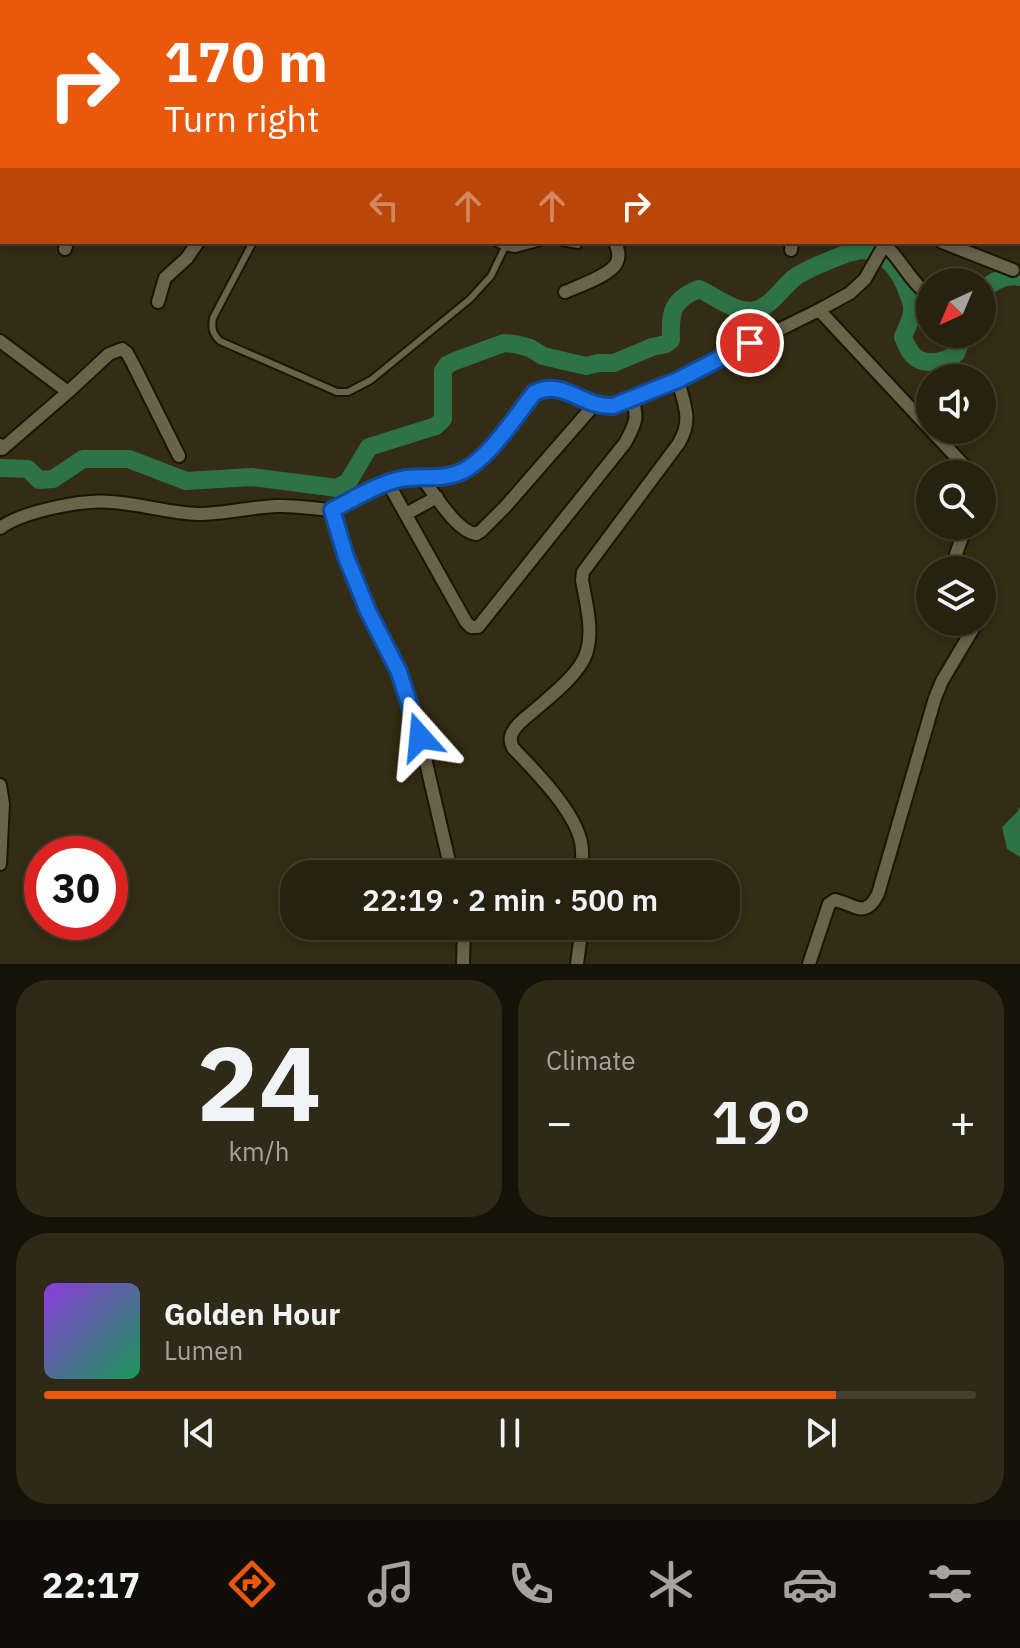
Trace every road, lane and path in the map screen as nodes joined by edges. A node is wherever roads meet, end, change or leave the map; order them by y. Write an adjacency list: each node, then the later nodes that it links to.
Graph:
1 (197, 244): 14 (street)
2 (252, 244): 9 (lane)
3 (499, 244): 9 (lane)
4 (534, 244): 9 (lane)
5 (572, 244): 8 (lane)
6 (616, 244): 13 (street)
7 (947, 244): 11 (street)
8 (578, 245)
9 (505, 247)
10 (883, 247): 12 (street); 15 (street)
11 (1013, 270)
12 (916, 283)
13 (565, 292)
14 (158, 302)
15 (819, 310): 17 (street); 21 (street)
16 (0, 341): 18 (street)
17 (678, 380): 19 (street); 35 (street)
18 (68, 392): 23 (street); 24 (street)
19 (632, 399): 20 (street); 30 (street)
20 (594, 405): 26 (street); 28 (street)
21 (916, 413)
22 (945, 444): 25 (street)
23 (0, 445)
24 (179, 456)
25 (959, 460)
26 (422, 478): 27 (street); 28 (street)
27 (388, 483): 29 (street); 30 (street)
28 (437, 497): 30 (street)
29 (332, 510): 31 (street); 34 (street)
30 (406, 514)
31 (0, 528)
32 (969, 636): 41 (street)
33 (0, 785): 36 (street)
34 (449, 860)
35 (583, 860)
36 (0, 864)
37 (464, 940): 39 (street)
38 (580, 940): 40 (street)
39 (463, 964)
40 (577, 964)
41 (809, 964)

